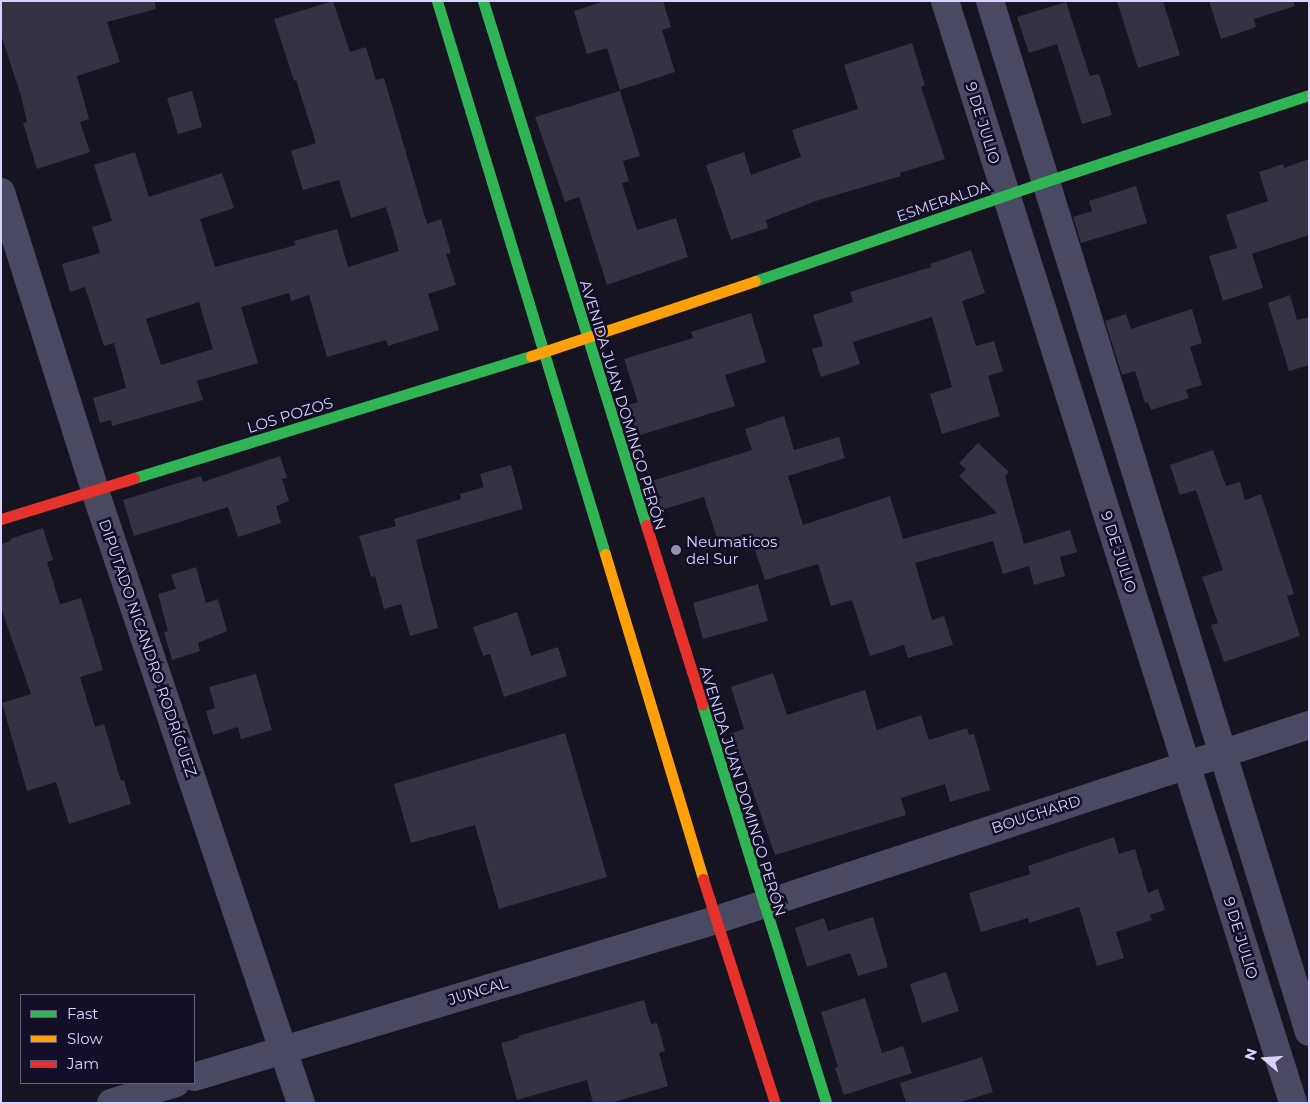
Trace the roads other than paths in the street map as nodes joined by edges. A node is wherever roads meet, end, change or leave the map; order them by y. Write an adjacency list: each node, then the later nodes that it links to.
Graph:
1 (438, 1): 10 (main road)
2 (483, 1): 9 (main road, AVENIDA JUAN DOMINGO PERÓN)
3 (945, 1): 8 (street, 9 DE JULIO)
4 (990, 1): 6 (street)
5 (1309, 95): 6 (main road, ESMERALDA)
6 (1044, 182): 8 (main road, ESMERALDA); 14 (street)
7 (1, 192): 11 (street, DIPUTADO NICANDRO RODRÍGUEZ)
8 (1005, 196): 9 (main road, ESMERALDA); 15 (street, 9 DE JULIO)
9 (587, 339): 10 (main road, LOS POZOS); 16 (main road, AVENIDA JUAN DOMINGO PERÓN)
10 (543, 353): 11 (main road, LOS POZOS); 17 (main road)
11 (95, 491): 12 (main road, LOS POZOS); 19 (street, DIPUTADO NICANDRO RODRÍGUEZ)
12 (1, 519)
13 (1309, 725): 14 (street, BOUCHARD)
14 (1221, 752): 15 (street, BOUCHARD); 18 (street)
15 (1186, 766): 16 (street, BOUCHARD); 26 (street, 9 DE JULIO)
16 (762, 903): 17 (street, JUNCAL); 25 (main road, AVENIDA JUAN DOMINGO PERÓN)
17 (716, 920): 19 (street, JUNCAL); 24 (main road)
18 (1309, 1032)
19 (285, 1049): 20 (street, JUNCAL); 23 (street, DIPUTADO NICANDRO RODRÍGUEZ)
20 (195, 1077)
21 (173, 1084): 22 (street)
22 (111, 1103)
23 (302, 1103)
24 (775, 1103)
25 (826, 1103)
26 (1293, 1103)

